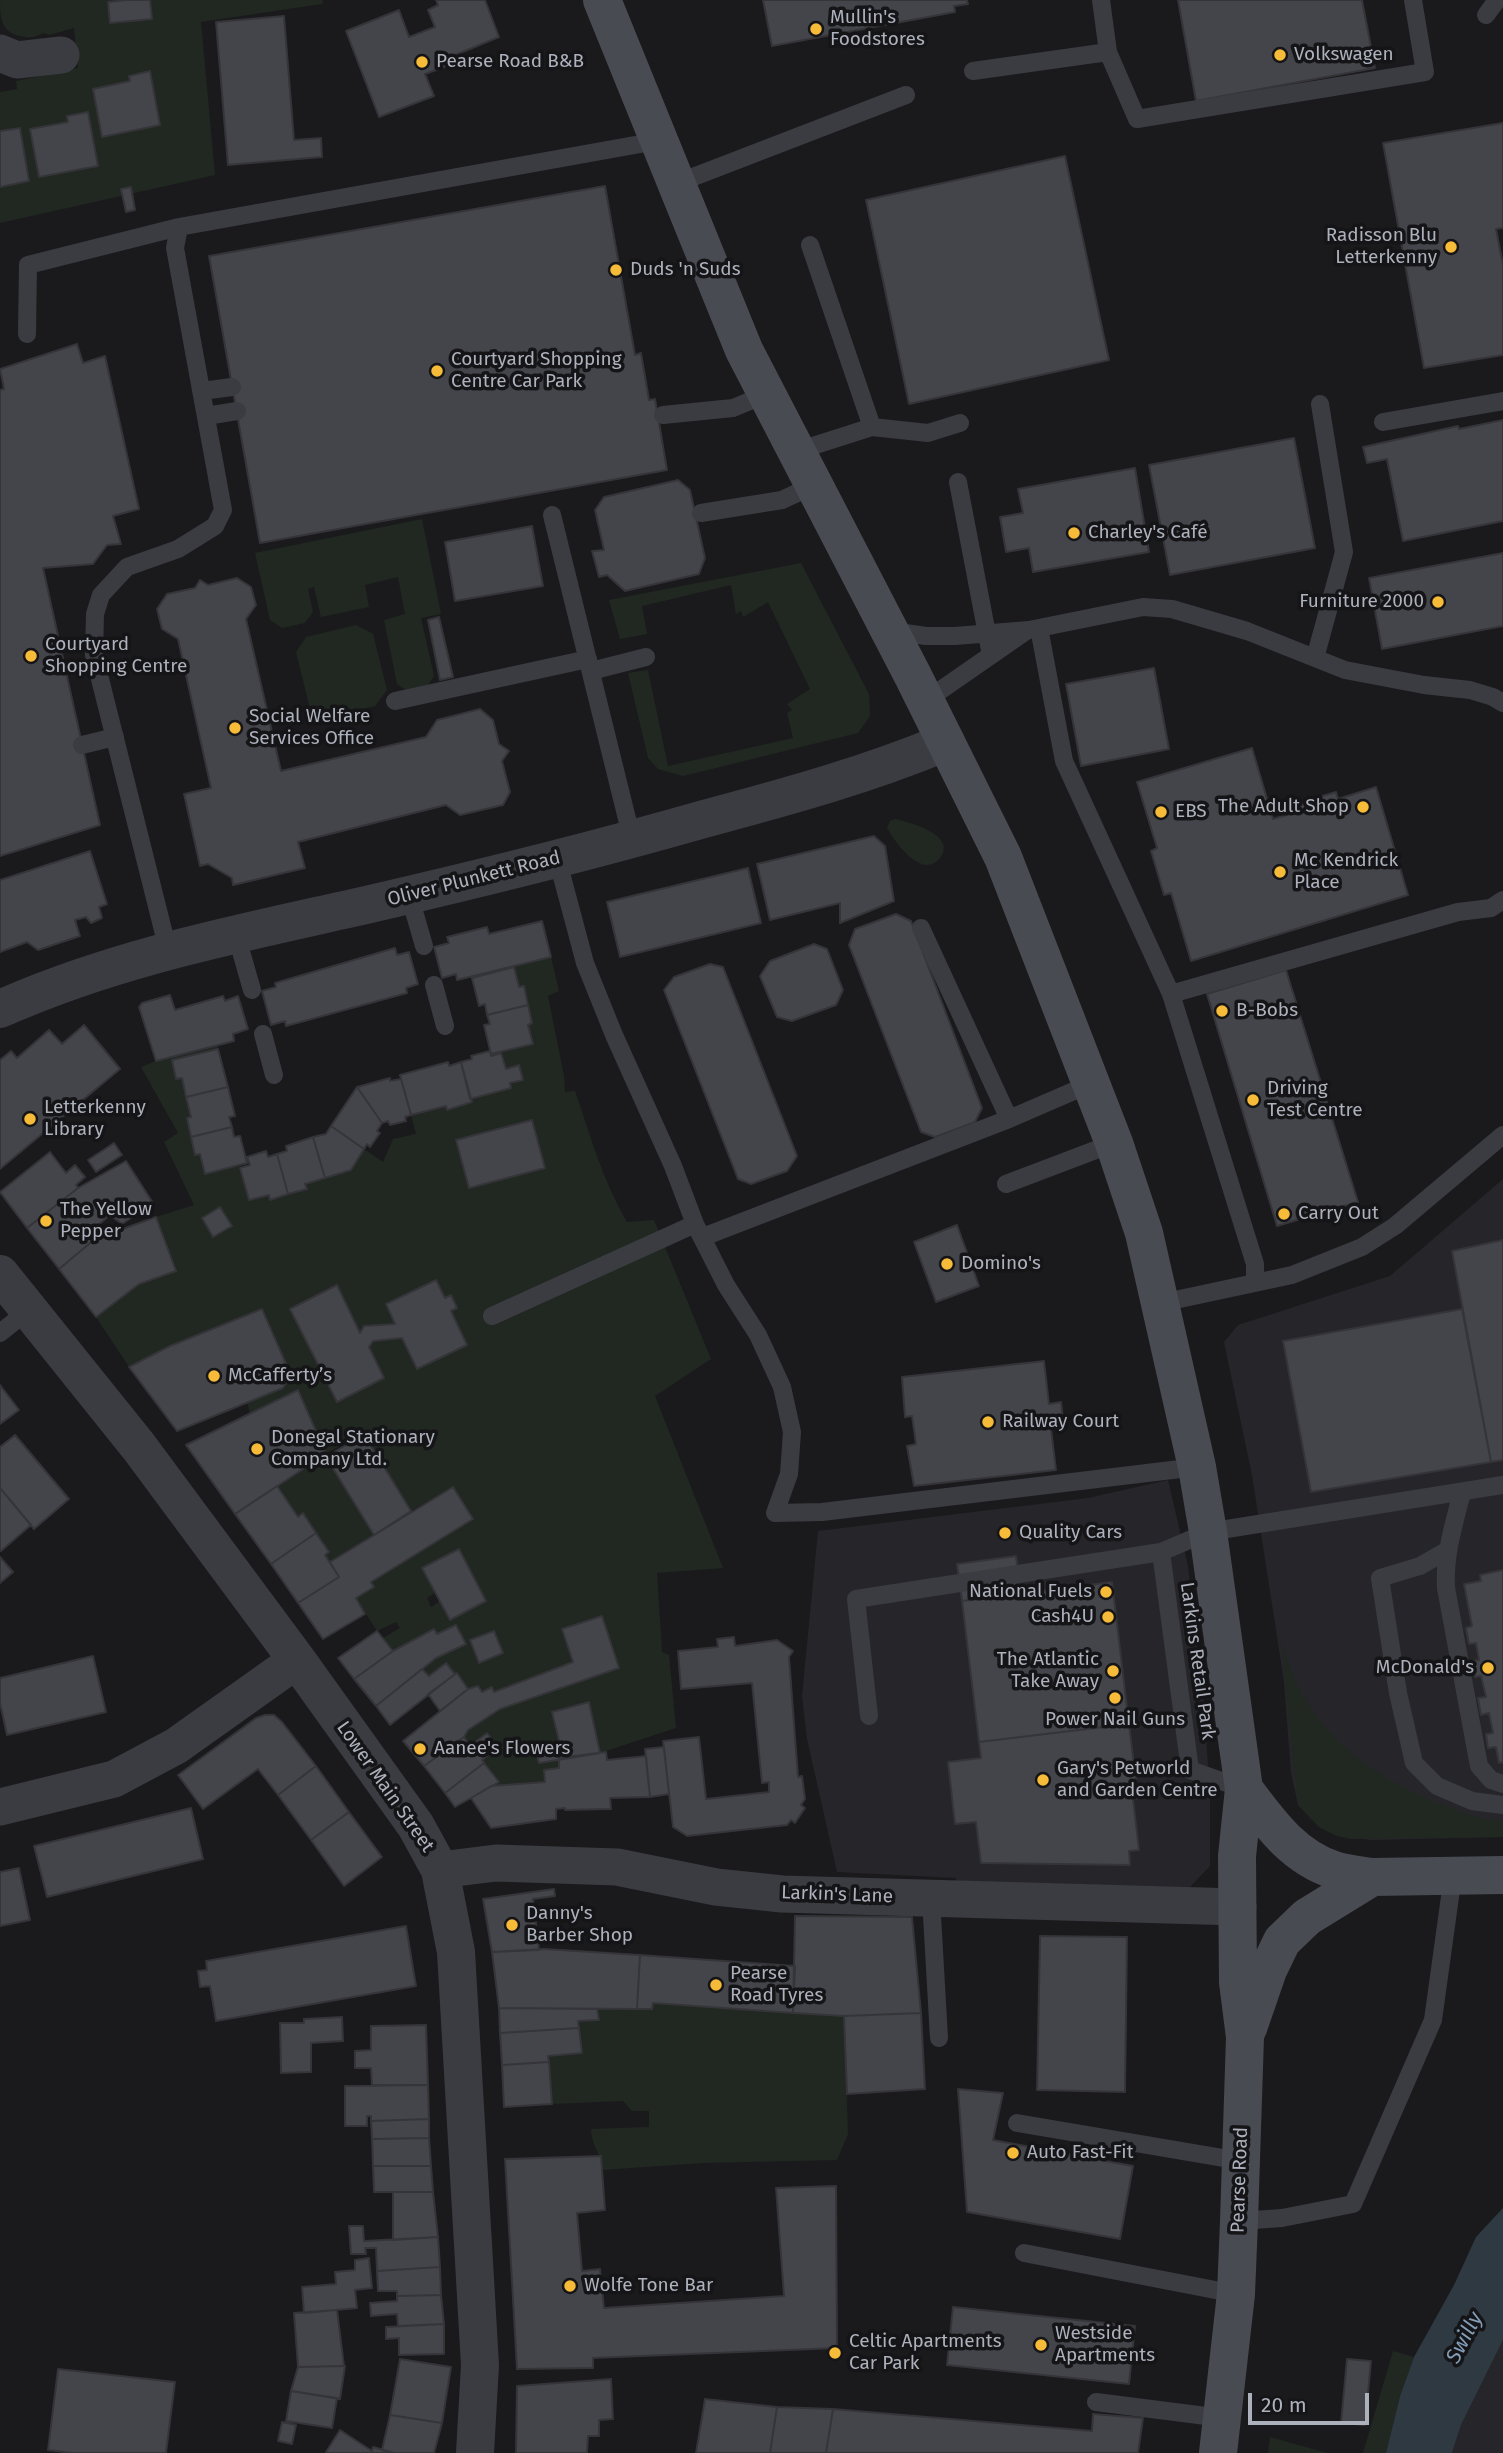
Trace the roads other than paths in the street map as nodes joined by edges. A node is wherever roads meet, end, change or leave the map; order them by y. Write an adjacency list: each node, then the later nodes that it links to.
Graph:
1 (602, 0): 11 (main road, Pearse Road)
2 (1101, 0): 6 (lane)
3 (1413, 0): 6 (lane)
4 (1497, 0): 5 (lane)
5 (1486, 15)
6 (1108, 51): 9 (lane)
7 (0, 53): 8 (street)
8 (61, 55)
9 (973, 71)
10 (906, 95): 12 (lane)
11 (657, 141): 12 (main road, Pearse Road); 13 (lane)
12 (675, 184): 18 (main road, Pearse Road)
13 (179, 227): 15 (lane); 17 (lane)
14 (810, 245): 26 (lane)
15 (27, 334)
16 (232, 387): 17 (lane)
17 (202, 391): 23 (lane)
18 (768, 394): 22 (lane); 27 (main road, Pearse Road)
19 (1503, 401): 24 (lane)
20 (1320, 404): 37 (lane)
21 (237, 411): 23 (lane)
22 (663, 415)
23 (206, 416): 42 (lane)
24 (1382, 422)
25 (960, 423): 26 (lane)
26 (872, 427): 27 (lane)
27 (797, 451): 29 (main road, Pearse Road)
28 (958, 482): 34 (lane)
29 (814, 485): 30 (lane); 33 (main road, Pearse Road)
30 (701, 513)
31 (552, 515): 38 (lane)
32 (1034, 629): 34 (lane); 35 (lane); 37 (lane); 55 (lane)
33 (889, 631): 34 (lane); 41 (main road, Pearse Road)
34 (988, 633): 35 (lane)
35 (991, 654): 41 (lane)
36 (646, 657): 38 (lane)
37 (1315, 658): 39 (lane)
38 (589, 665): 40 (lane); 45 (lane)
39 (1500, 697)
40 (395, 701)
41 (925, 701): 43 (main road, Pearse Road)
42 (115, 737): 44 (lane); 52 (lane)
43 (946, 743): 45 (street, Oliver Plunkett Road); 60 (main road, Pearse Road)
44 (82, 745)
45 (632, 839): 46 (street, Oliver Plunkett Road)
46 (558, 858): 47 (street, Oliver Plunkett Road); 65 (lane)
47 (409, 894): 50 (street, Oliver Plunkett Road); 51 (lane)
48 (1503, 900): 55 (lane)
49 (921, 928): 61 (lane)
50 (236, 934): 52 (street, Oliver Plunkett Road); 54 (lane)
51 (424, 946)
52 (168, 950): 56 (street, Oliver Plunkett Road)
53 (434, 985): 57 (lane)
54 (252, 989)
55 (1171, 994): 67 (lane)
56 (0, 1009)
57 (445, 1026)
58 (263, 1034): 59 (lane)
59 (274, 1075)
60 (1090, 1084): 61 (lane); 63 (main road, Pearse Road)
61 (1009, 1119): 65 (lane)
62 (1503, 1135): 67 (lane)
63 (1114, 1143): 64 (lane); 68 (main road, Pearse Road)
64 (1006, 1184)
65 (699, 1230): 70 (lane); 72 (lane)
66 (0, 1274): 69 (street, Lower Main Street)
67 (1255, 1282): 68 (lane)
68 (1161, 1303): 72 (main road, Pearse Road)
69 (30, 1309): 71 (lane); 78 (street, Lower Main Street)
70 (492, 1315)
71 (0, 1333)
72 (1197, 1466): 75 (main road, Pearse Road)
73 (1501, 1491): 74 (lane)
74 (1462, 1492): 75 (lane); 76 (lane)
75 (1208, 1531): 77 (lane); 81 (main road, Pearse Road)
76 (1448, 1550): 80 (lane); 82 (lane)
77 (1161, 1552): 79 (lane); 81 (lane, Larkins Retail Park)
78 (296, 1660): 83 (street); 84 (street, Lower Main Street)
79 (869, 1716)
80 (1503, 1784)
81 (1244, 1789): 87 (main road); 89 (main road, Pearse Road)
82 (1503, 1805)
83 (0, 1807)
84 (440, 1870): 88 (street, Larkin's Lane); 99 (street, Lower Main Street)
85 (1453, 1875): 86 (main road); 87 (main road); 94 (lane)
86 (1503, 1875)
87 (1372, 1877): 90 (main road)
88 (931, 1898): 89 (street, Larkin's Lane); 91 (lane)
89 (1238, 1907): 90 (main road, Pearse Road)
90 (1245, 2037): 93 (main road, Pearse Road)
91 (939, 2038)
92 (1017, 2123): 93 (lane)
93 (1241, 2161): 94 (main road, Pearse Road)
94 (1239, 2221): 96 (main road, Pearse Road)
95 (1024, 2253): 96 (lane)
96 (1236, 2294): 98 (main road, Pearse Road)
97 (1096, 2402): 98 (lane)
98 (1220, 2435)
99 (475, 2453)

